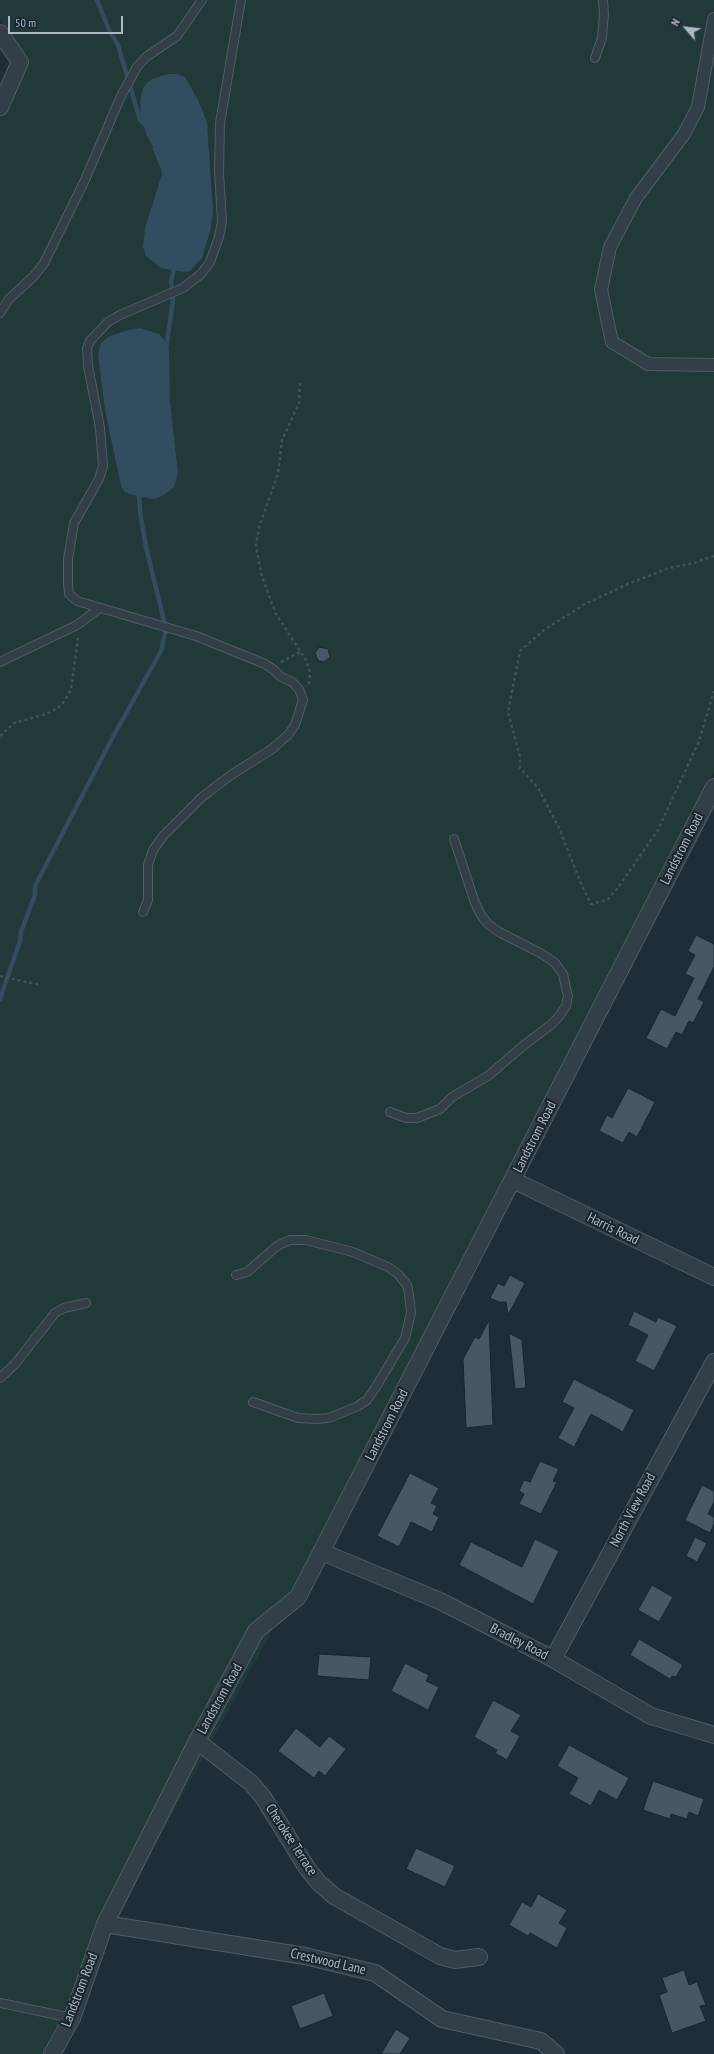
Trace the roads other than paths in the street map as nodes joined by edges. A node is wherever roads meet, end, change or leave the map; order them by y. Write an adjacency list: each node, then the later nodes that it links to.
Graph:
1 (202, 0): 8 (lane)
2 (241, 0): 10 (lane)
3 (603, 0): 6 (lane)
4 (714, 19): 9 (street)
5 (0, 33): 7 (street)
6 (595, 58)
7 (1, 105)
8 (0, 313)
9 (714, 365)
10 (100, 608): 11 (lane); 14 (lane)
11 (0, 662)
12 (714, 787): 16 (street, Landstrom Road)
13 (454, 839): 15 (lane)
14 (143, 912)
15 (390, 1112)
16 (513, 1180): 18 (street, Harris Road); 23 (street, Landstrom Road)
17 (236, 1275): 22 (lane)
18 (714, 1277)
19 (86, 1303): 21 (lane)
20 (714, 1362): 24 (street, North View Road)
21 (0, 1378)
22 (252, 1402)
23 (322, 1552): 24 (street, Bradley Road); 26 (street, Landstrom Road)
24 (553, 1659): 25 (street, Bradley Road)
25 (714, 1735)
26 (197, 1741): 27 (street, Landstrom Road); 28 (street, Cherokee Terrace)
27 (105, 1924): 30 (street, Landstrom Road); 32 (street, Crestwood Lane)
28 (479, 1957)
29 (0, 2003): 30 (lane)
30 (72, 2018): 31 (street, Landstrom Road)
31 (52, 2054)
32 (556, 2054)

